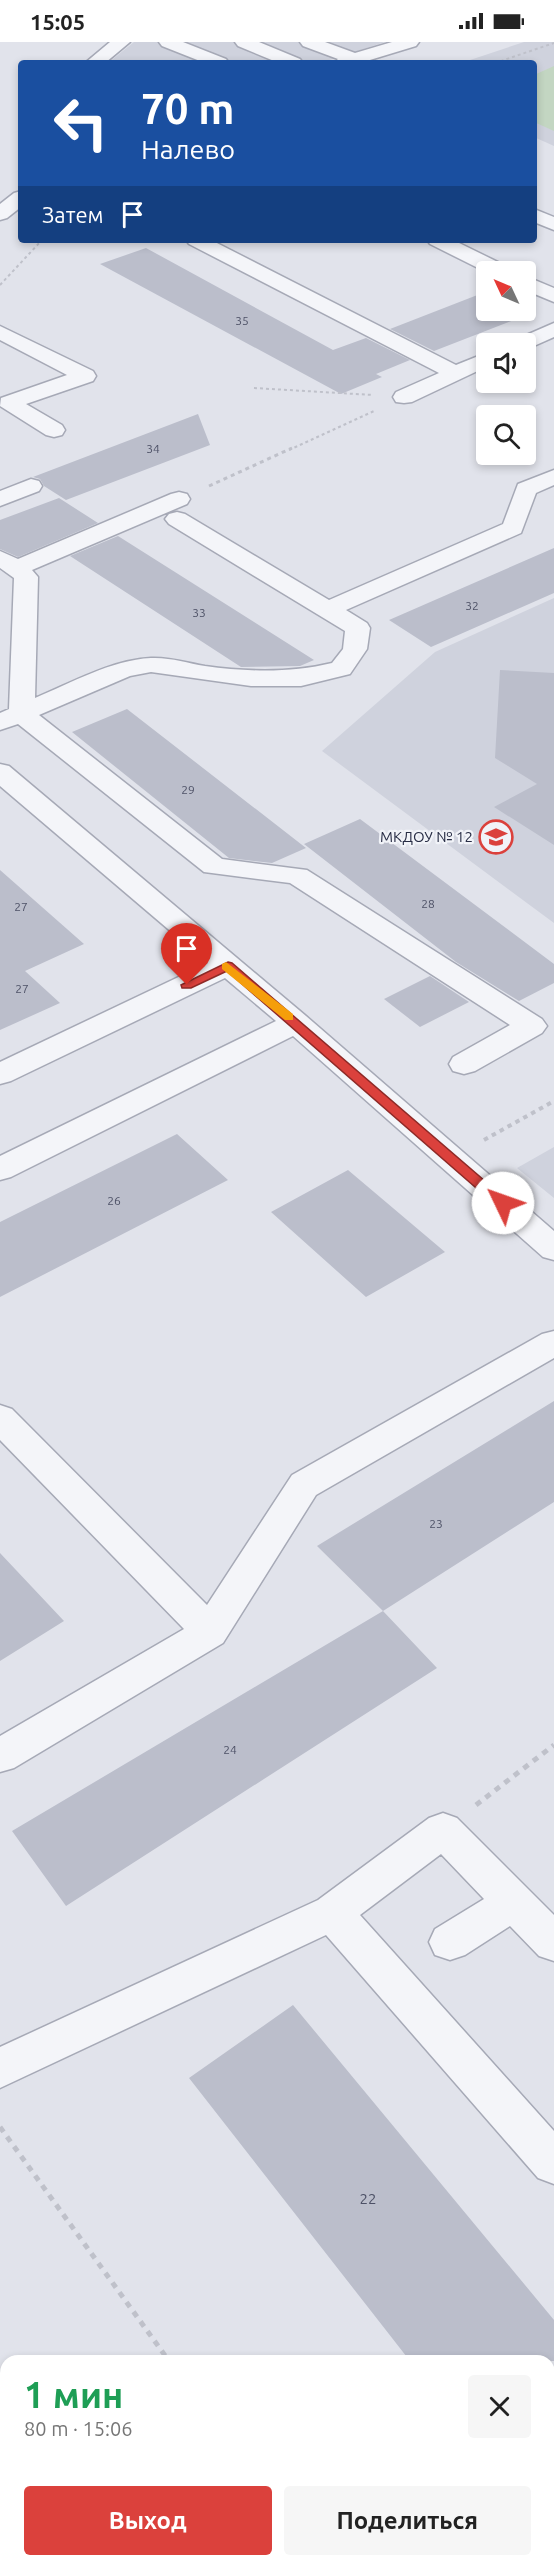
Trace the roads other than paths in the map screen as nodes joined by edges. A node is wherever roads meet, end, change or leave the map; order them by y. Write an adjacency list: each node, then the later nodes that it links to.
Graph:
1 (121, 42): 6 (street)
2 (168, 42): 7 (street)
3 (244, 42): 8 (street)
4 (309, 42): 9 (street)
5 (410, 42): 10 (street)
6 (98, 60)
7 (210, 60)
8 (287, 60)
9 (346, 60)
10 (351, 60)
11 (18, 199): 12 (street)
12 (0, 213)
13 (537, 216): 14 (street)
14 (554, 224)
15 (202, 243): 24 (street)
16 (443, 243): 17 (street)
17 (480, 261)
18 (536, 287): 19 (street)
19 (554, 296)
20 (554, 329): 22 (street)
21 (0, 332): 26 (street)
22 (536, 337)
23 (476, 364): 24 (street)
24 (456, 373): 25 (street)
25 (404, 397)
26 (4, 400): 27 (street)
27 (54, 430)
28 (554, 477): 32 (street)
29 (31, 486): 30 (street)
30 (0, 500)
31 (8, 563): 32 (street); 33 (street)
32 (328, 609): 33 (street)
33 (11, 718): 37 (street)
34 (0, 772): 35 (street)
35 (228, 965): 36 (street); 38 (street)
36 (296, 1023): 39 (street); 40 (street)
37 (464, 1064)
38 (0, 1074)
39 (0, 1169)
40 (554, 1249)
41 (554, 1343): 43 (street)
42 (0, 1418): 43 (street)
43 (210, 1632): 44 (street)
44 (0, 1756)
45 (514, 1902): 46 (street); 47 (street); 48 (street)
46 (332, 1913): 49 (street); 50 (street)
47 (450, 1942)
48 (554, 1943)
49 (0, 2068)
50 (554, 2163)

